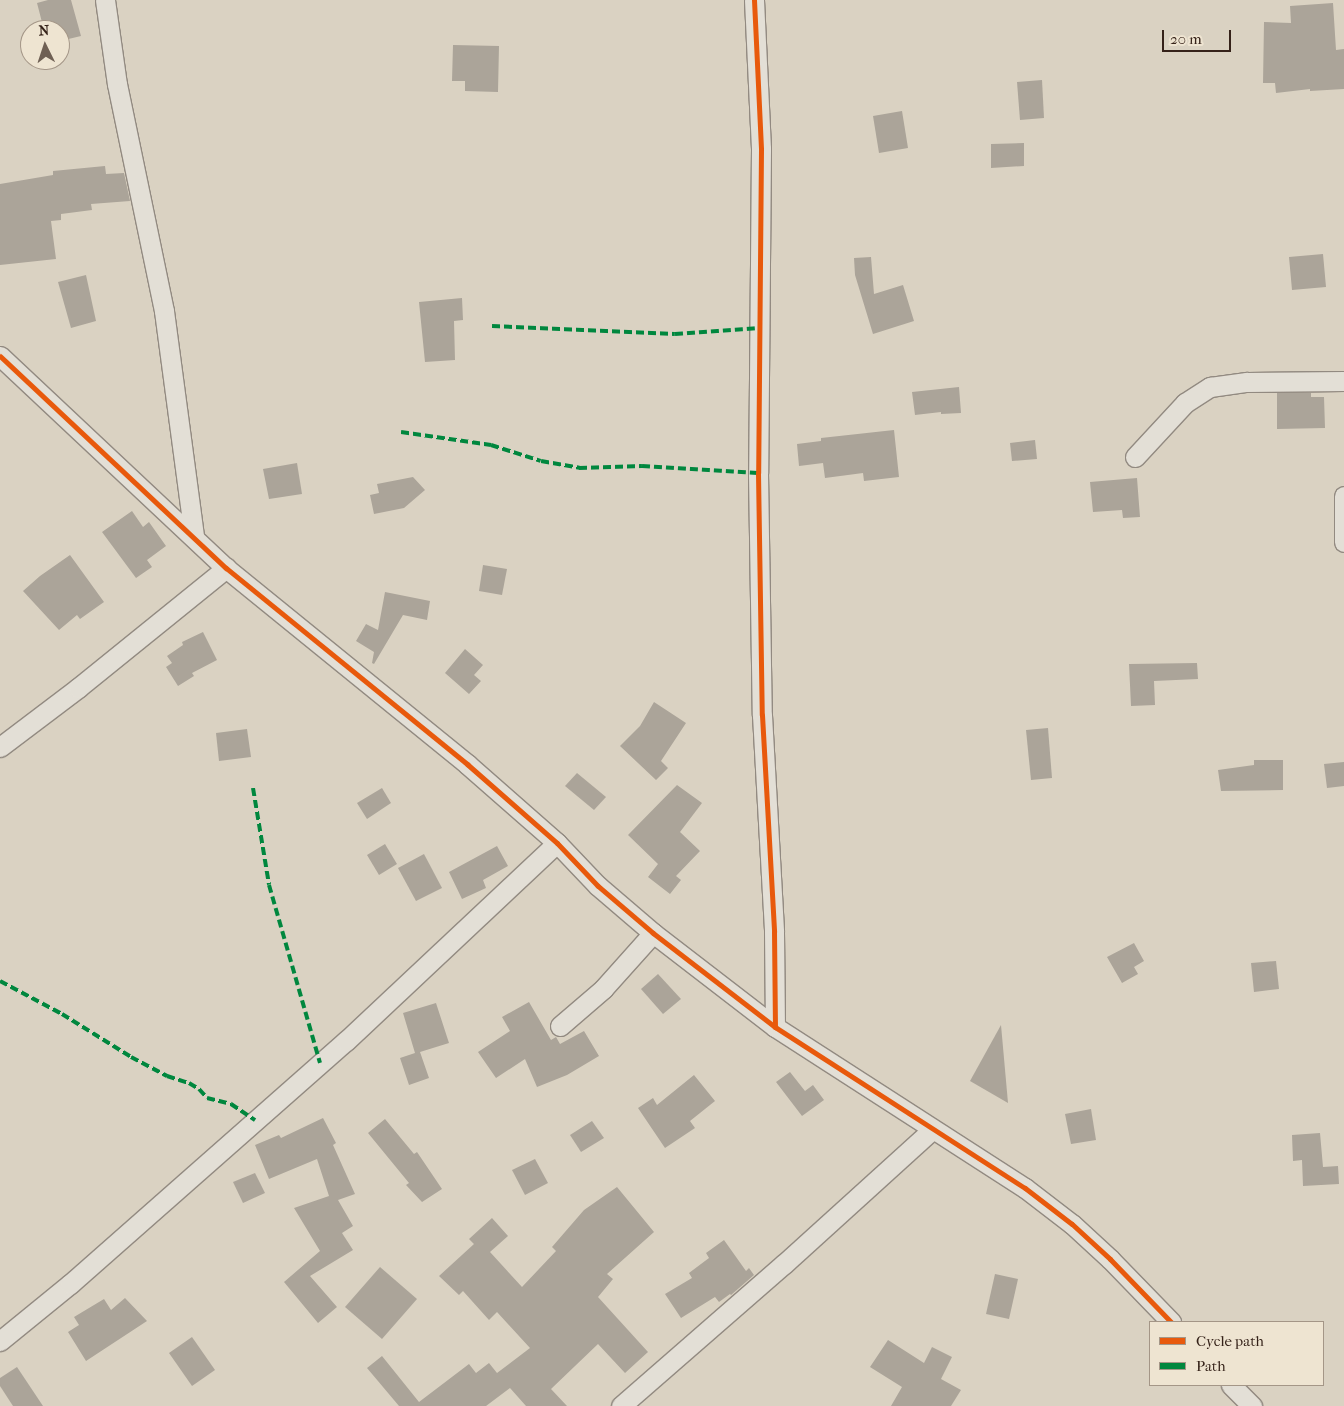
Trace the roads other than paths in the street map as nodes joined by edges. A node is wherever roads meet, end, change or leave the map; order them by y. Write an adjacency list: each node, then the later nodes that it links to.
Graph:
1 (105, 0): 7 (street)
2 (754, 0): 14 (street)
3 (0, 356): 7 (street)
4 (1344, 381): 5 (street)
5 (1135, 457)
6 (1344, 496): 8 (street)
7 (194, 537): 9 (street)
8 (1344, 542)
9 (226, 568): 10 (street); 11 (street)
10 (0, 747)
11 (557, 843): 12 (street); 17 (street)
12 (654, 932): 13 (street); 14 (street)
13 (560, 1026)
14 (775, 1027): 15 (street)
15 (932, 1130): 16 (street); 19 (street)
16 (1170, 1321)
17 (0, 1341)
18 (1232, 1386): 20 (street)
19 (621, 1406)
20 (1252, 1406)

